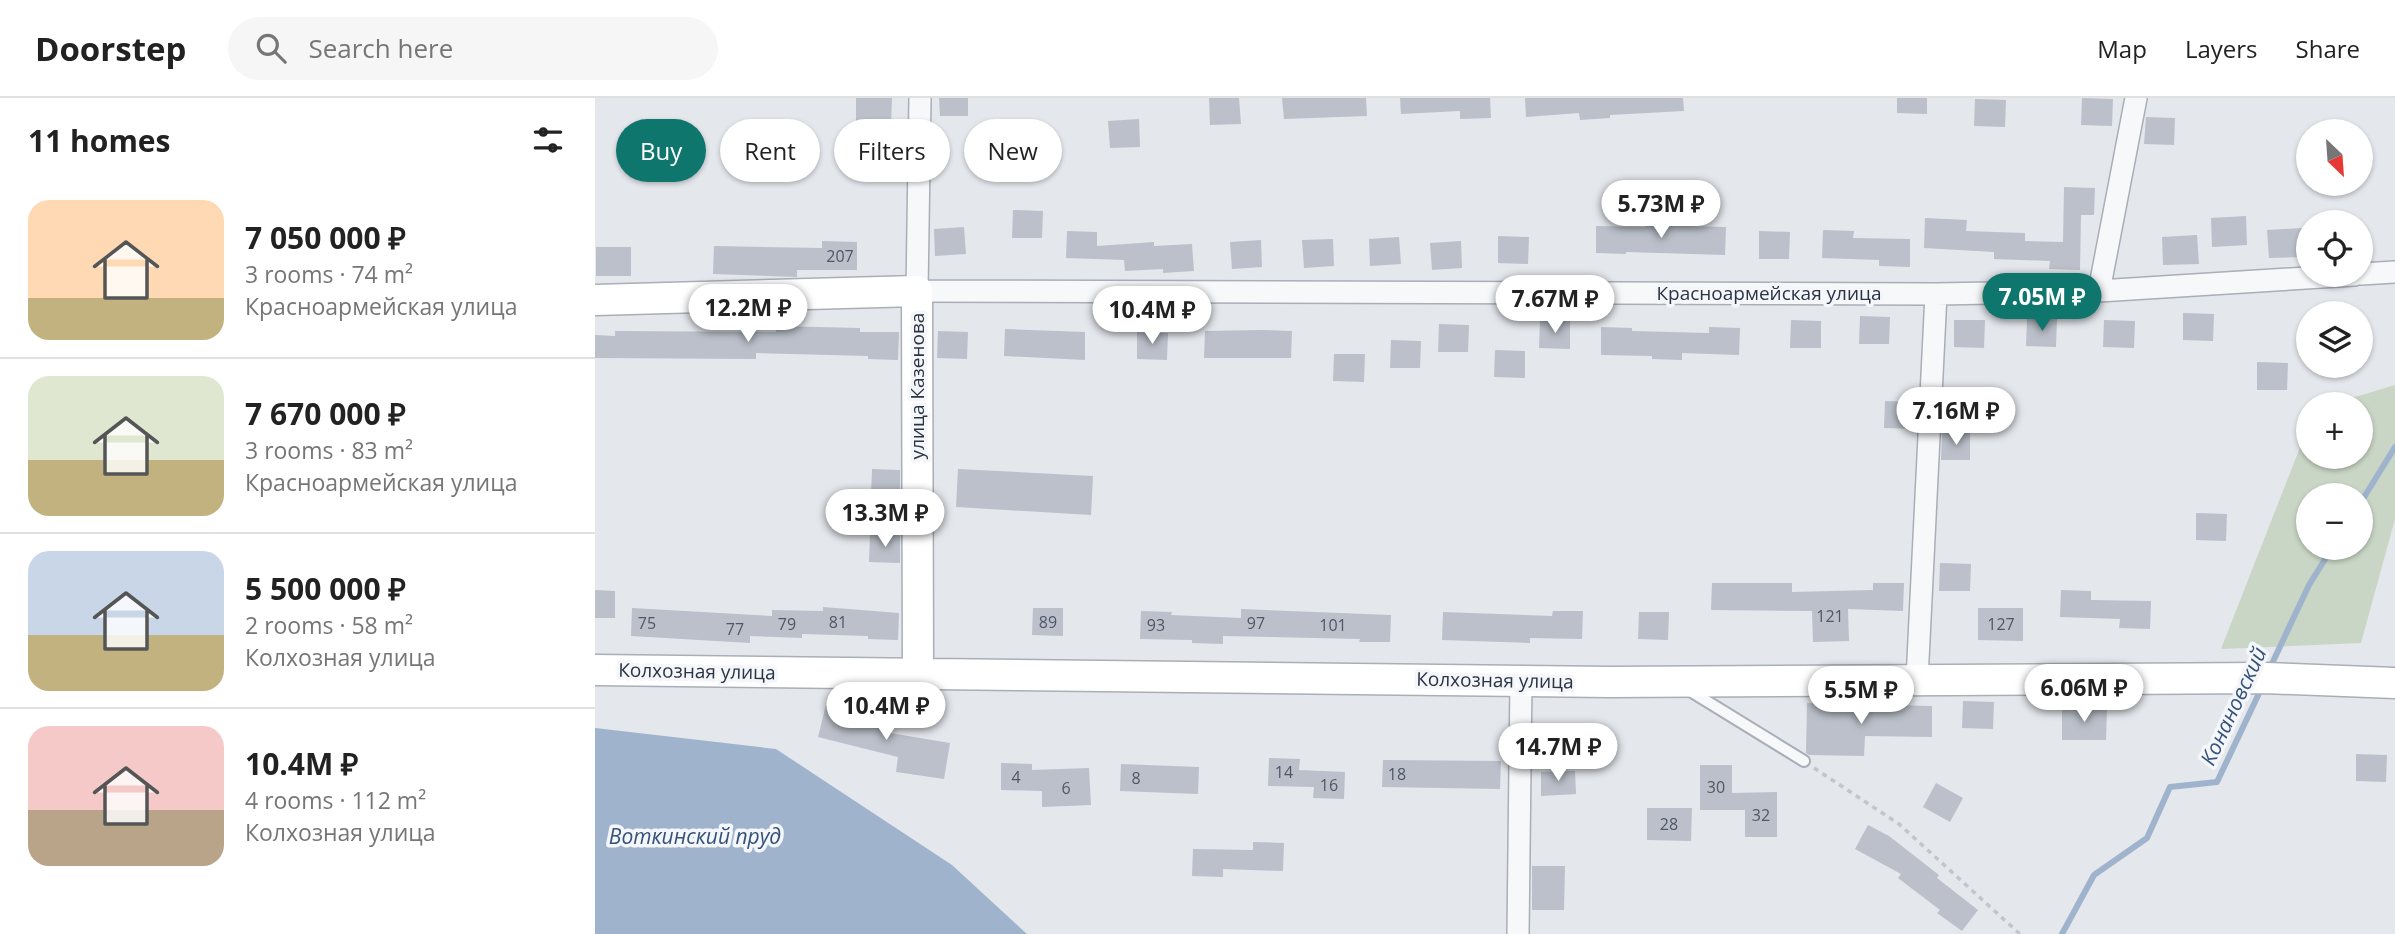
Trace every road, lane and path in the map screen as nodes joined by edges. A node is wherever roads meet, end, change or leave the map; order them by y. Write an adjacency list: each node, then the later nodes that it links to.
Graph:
1 (920, 98): 6 (street, улица Казенова)
2 (2136, 98): 7 (street)
3 (2395, 272): 4 (street)
4 (2373, 273)
5 (2296, 279): 7 (street, Красноармейская улица)
6 (917, 291): 8 (street, Красноармейская улица); 9 (street, Красноармейская улица); 11 (street, улица Казенова)
7 (2099, 291): 8 (street, Красноармейская улица)
8 (1936, 293): 12 (street)
9 (595, 300)
10 (595, 670): 11 (street, Колхозная улица)
11 (918, 673): 13 (street, Колхозная улица)
12 (1917, 680): 14 (street, Колхозная улица); 15 (street, Колхозная улица)
13 (1521, 681): 14 (street, Колхозная улица); 17 (street)
14 (1675, 681): 16 (lane)
15 (2395, 682)
16 (1804, 761): 18 (path)
17 (1518, 934)
18 (2020, 934)

